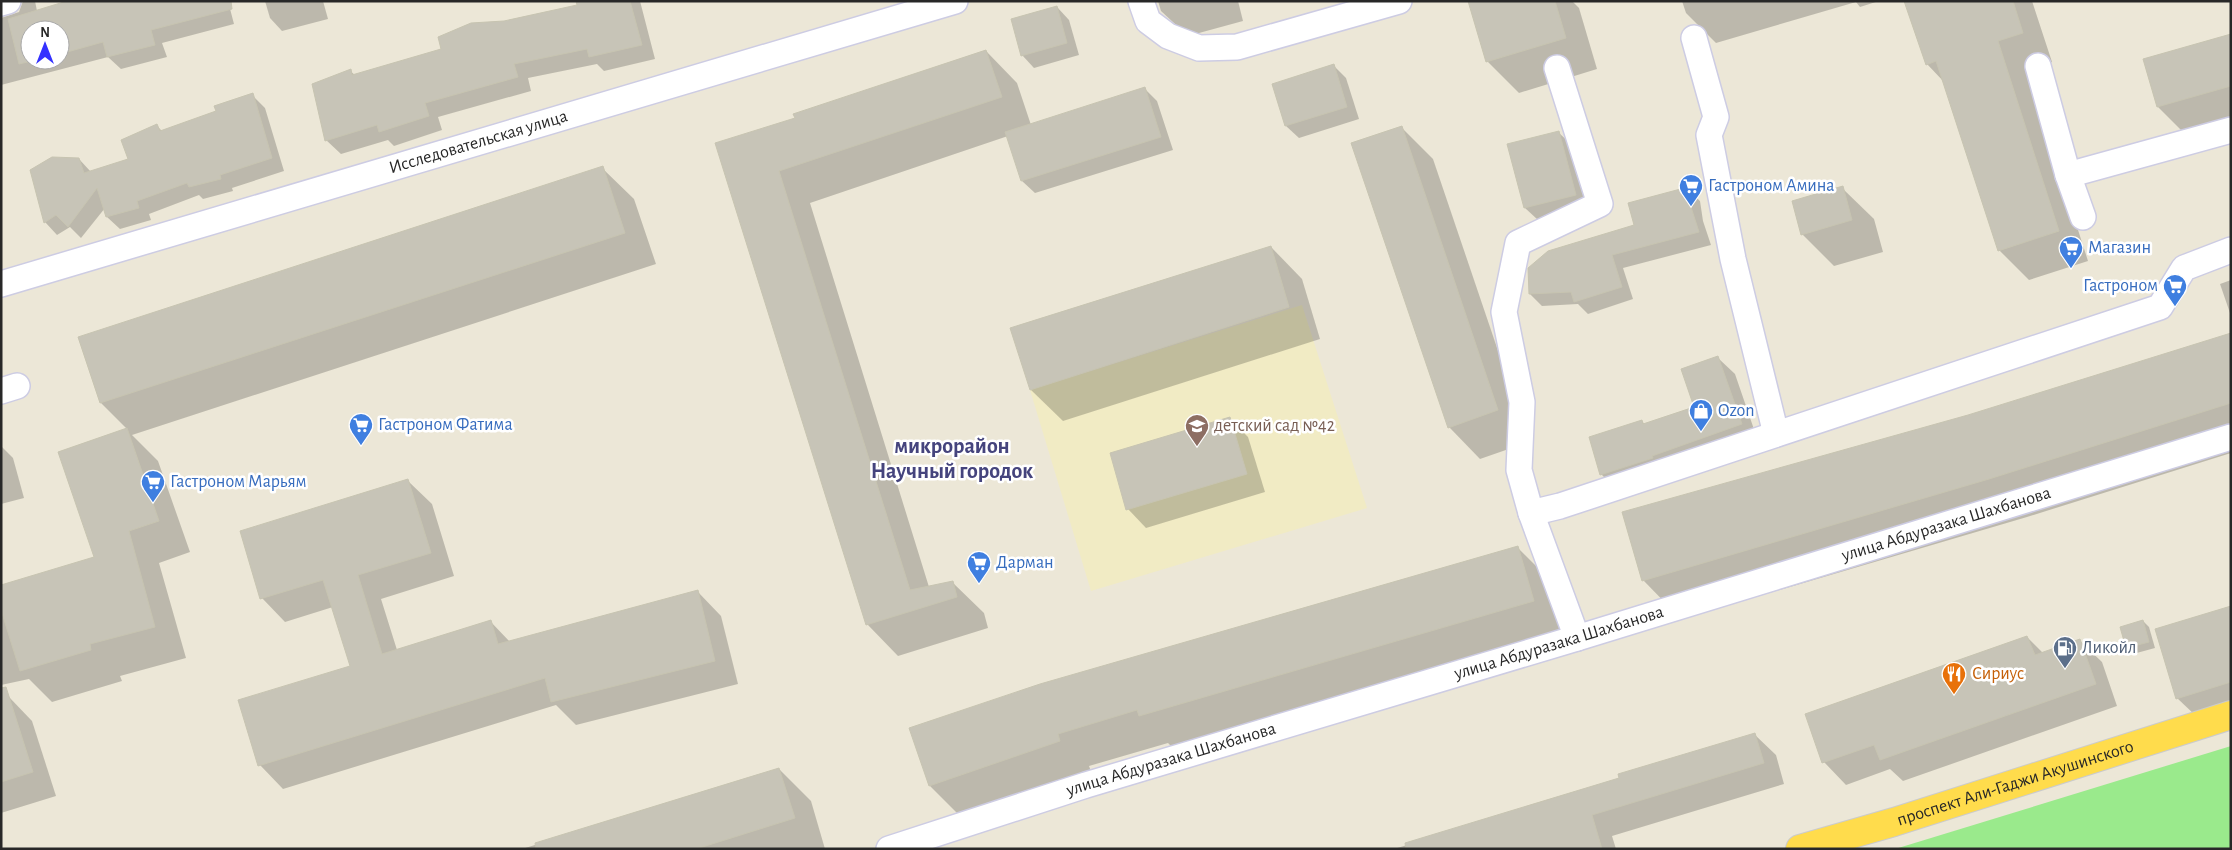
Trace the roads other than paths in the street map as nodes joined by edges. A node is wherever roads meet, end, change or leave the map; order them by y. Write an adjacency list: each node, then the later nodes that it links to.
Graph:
1 (8, 1): 5 (street)
2 (955, 1): 13 (street, Исследовательская улица)
3 (1141, 1): 4 (street)
4 (1399, 1)
5 (1, 3)
6 (1694, 38): 14 (street)
7 (2038, 66): 10 (street)
8 (1557, 68): 16 (street)
9 (2231, 130): 10 (street)
10 (2068, 175): 11 (street)
11 (2083, 217)
12 (2231, 250): 14 (street)
13 (1, 284)
14 (1776, 434): 16 (street)
15 (2231, 437): 17 (street, улица Абдуразака Шахбанова)
16 (1531, 513): 17 (street)
17 (1577, 638): 19 (street, улица Абдуразака Шахбанова)
18 (2231, 715): 20 (highway, проспект Али-Гаджи Акушинского)
19 (889, 849)
20 (1800, 849)

